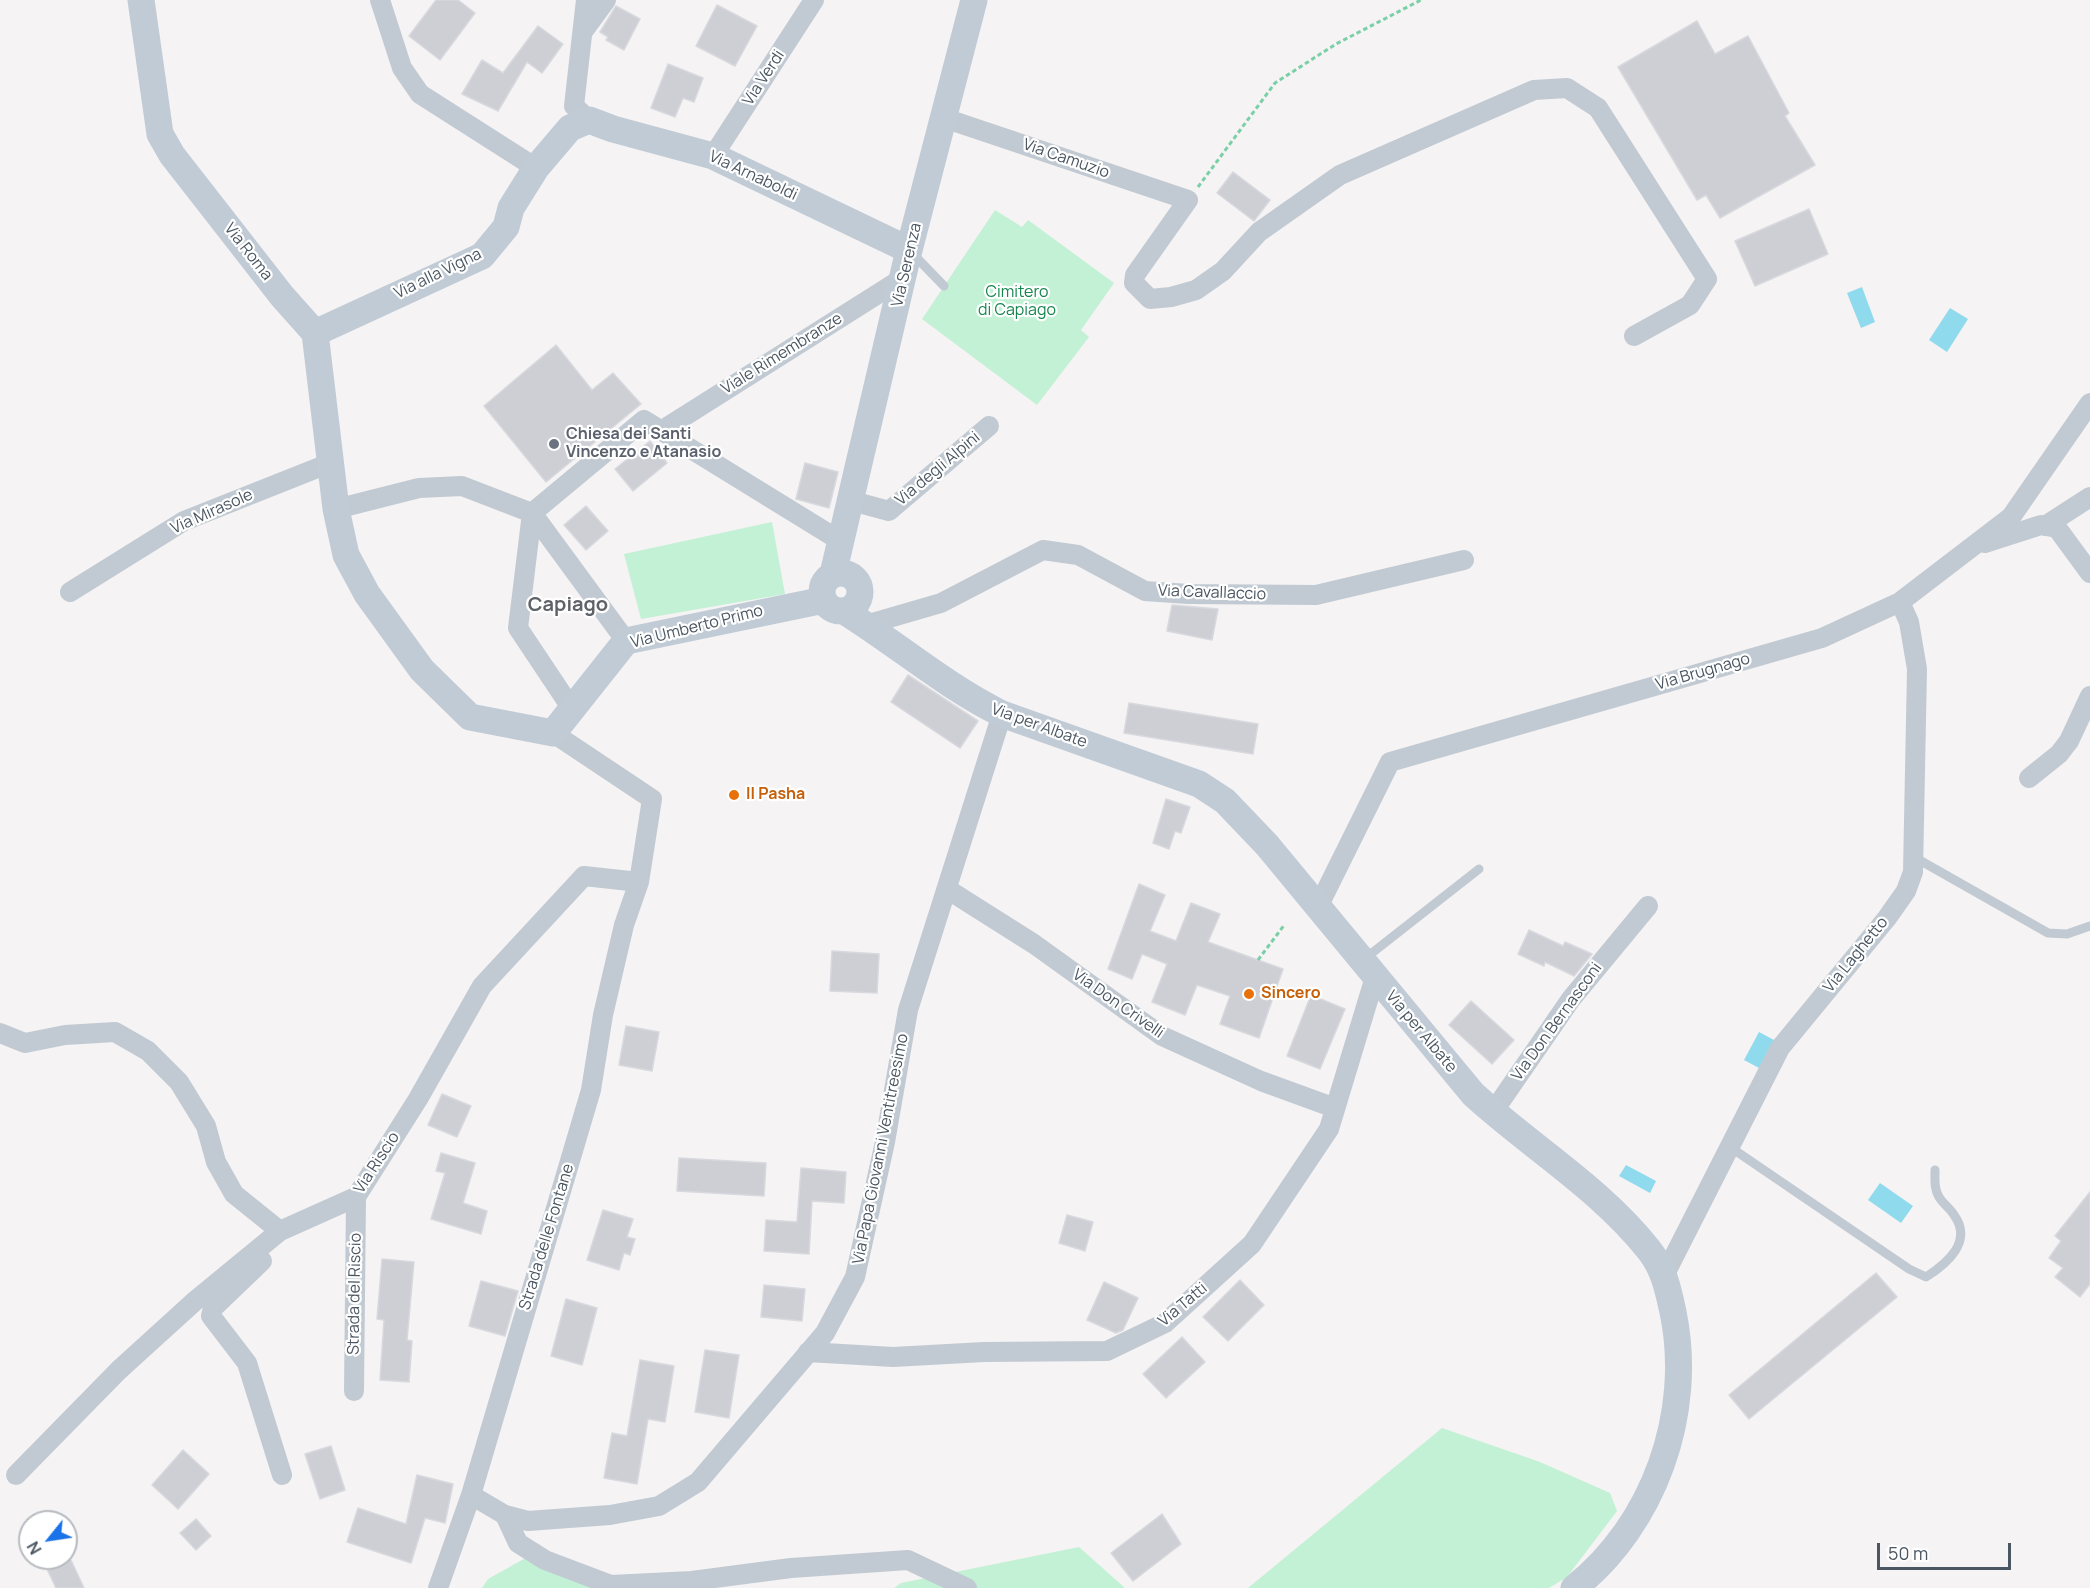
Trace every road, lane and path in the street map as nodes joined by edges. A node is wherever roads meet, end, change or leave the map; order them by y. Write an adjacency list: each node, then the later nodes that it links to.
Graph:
1 (141, 0): 17 (street, Via Roma)
2 (380, 0): 12 (street)
3 (586, 0): 8 (street)
4 (606, 0): 8 (street)
5 (814, 0): 11 (street, Via Verdi)
6 (974, 0): 9 (street, Via Serenza)
7 (1421, 0): 13 (path)
8 (585, 30): 10 (street)
9 (944, 118): 13 (street, Via Camuzio); 14 (street, Via Serenza)
10 (590, 120): 11 (street, Via Arnaboldi); 12 (street, Via alla Vigna)
11 (713, 156): 14 (street, Via Arnaboldi)
12 (536, 168): 17 (street, Via alla Vigna)
13 (1188, 200): 18 (street)
14 (909, 250): 15 (street, Via Serenza); 16 (lane)
15 (903, 278): 21 (street, Viale Rimembranze); 24 (street, Via Serenza)
16 (944, 286)
17 (315, 333): 22 (street)
18 (1634, 336)
19 (2090, 403): 29 (street, Via Brugnago)
20 (988, 426): 24 (street, Via degli Alpini)
21 (661, 430): 26 (street); 28 (street)
22 (330, 463): 25 (street); 32 (street, Via Mirasole)
23 (2090, 497): 27 (street)
24 (852, 501): 28 (street, Via Serenza)
25 (336, 509): 26 (street); 40 (street)
26 (532, 513): 36 (street); 38 (street)
27 (2045, 525): 29 (street); 31 (street)
28 (843, 537): 33 (street, Via Serenza)
29 (1976, 543): 34 (street, Via Brugnago)
30 (1464, 560): 35 (street, Via Cavallaccio)
31 (2090, 573)
32 (70, 592)
33 (842, 592): 35 (street, Via per Albate); 36 (street, Via Umberto Primo)
34 (1900, 602): 42 (street, Via Laghetto); 47 (street, Via Brugnago)
35 (874, 627): 39 (street, Via per Albate)
36 (626, 641): 38 (street, Via Umberto Primo)
37 (2090, 696): 41 (street)
38 (572, 709): 40 (street, Via Umberto Primo)
39 (1002, 714): 45 (street, Via Papa Giovanni Ventitreesimo); 47 (street, Via per Albate)
40 (553, 734): 44 (street, Strada delle Fontane)
41 (2030, 778)
42 (1914, 857): 49 (lane); 55 (street, Via Laghetto)
43 (1479, 869): 51 (lane)
44 (639, 882): 57 (street, Via Riscio); 65 (street, Strada delle Fontane)
45 (947, 890): 53 (street, Via Don Crivelli); 61 (street, Via Papa Giovanni Ventitreesimo)
46 (1648, 906): 54 (street, Via Don Bernasconi)
47 (1317, 907): 51 (street, Via per Albate)
48 (1285, 924): 50 (path)
49 (2090, 926)
50 (1258, 960)
51 (1369, 969): 53 (street, Via Tatti); 54 (street, Via per Albate)
52 (0, 1033): 59 (street)
53 (1335, 1108): 61 (street, Via Tatti)
54 (1493, 1112): 60 (street, Via per Albate)
55 (1730, 1147): 56 (lane); 60 (street, Via Laghetto)
56 (1935, 1170)
57 (356, 1197): 58 (street, Via Riscio); 62 (street, Strada del Riscio)
58 (322, 1212): 59 (street, Via Riscio); 64 (street)
59 (280, 1231): 63 (street, Via Riscio)
60 (1665, 1274): 69 (street, Via per Albate)
61 (808, 1352): 66 (street, Via Papa Giovanni Ventitreesimo)
62 (354, 1390)
63 (16, 1475)
64 (282, 1475)
65 (471, 1495): 66 (street, Via Papa Giovanni Ventitreesimo); 67 (street, Strada delle Fontane)
66 (505, 1515): 68 (street)
67 (438, 1588)
68 (967, 1588)
69 (1574, 1588)

